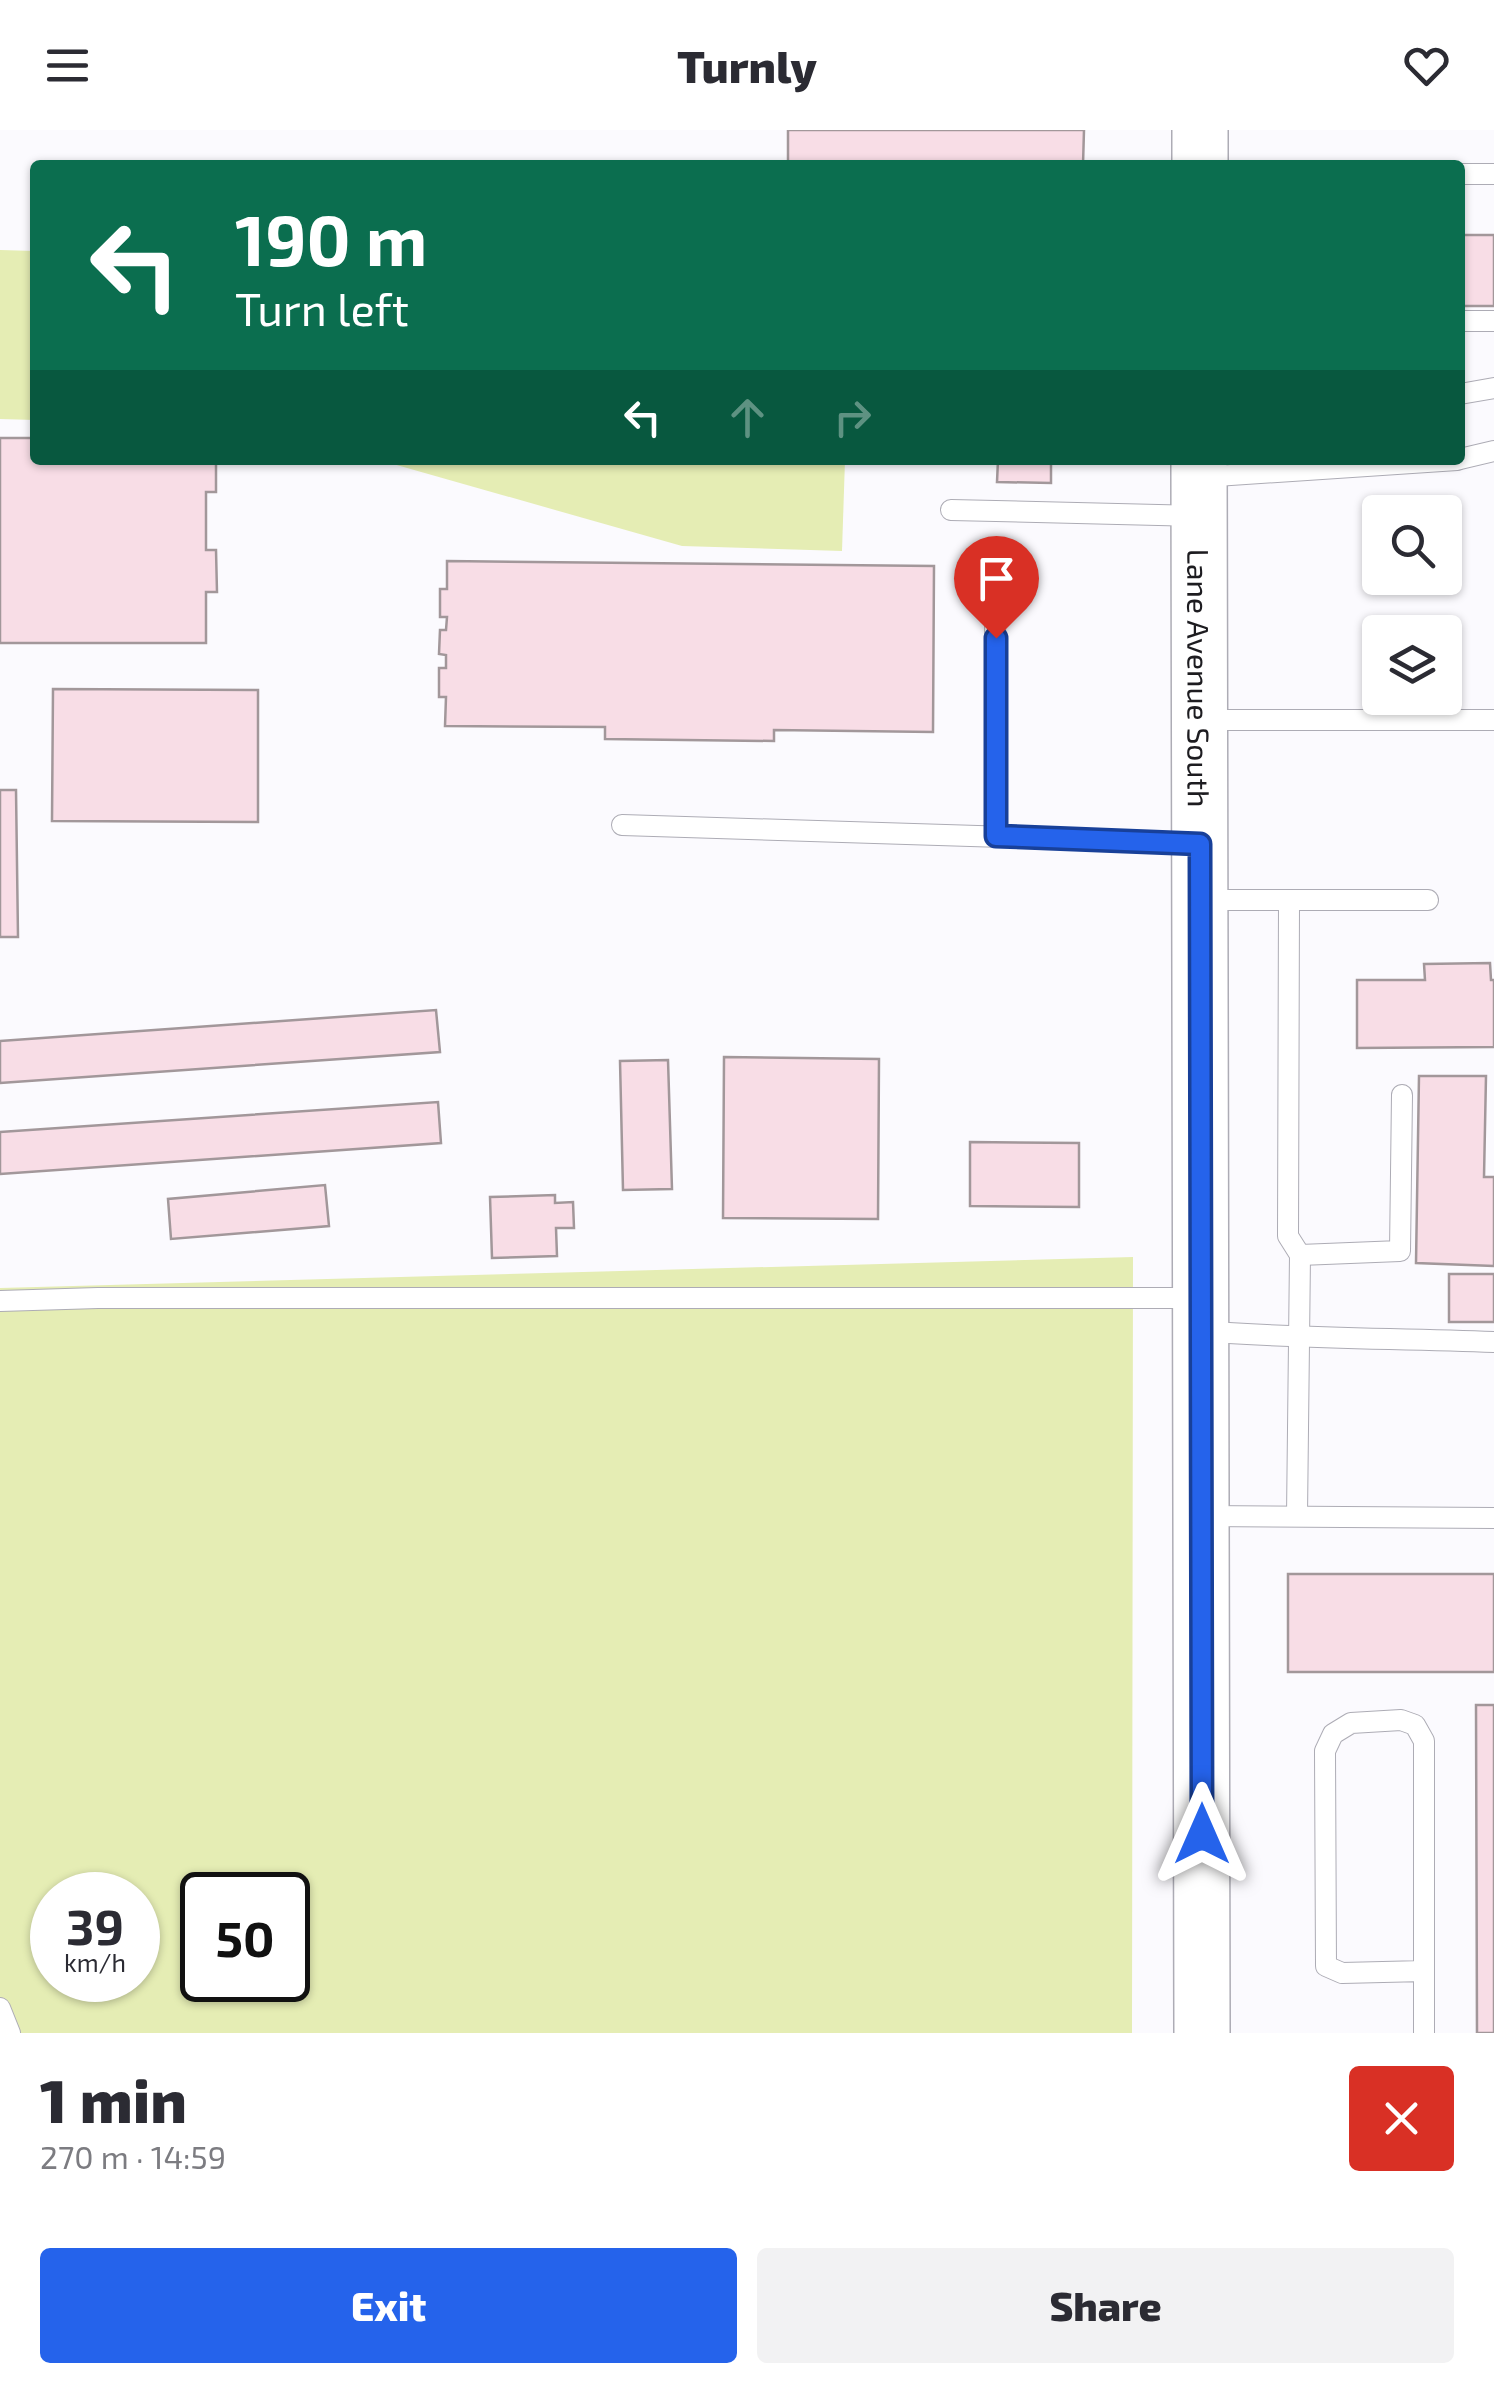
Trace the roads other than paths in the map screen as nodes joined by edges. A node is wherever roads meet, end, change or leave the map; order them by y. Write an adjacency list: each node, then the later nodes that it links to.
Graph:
1 (1200, 130): 2 (main road)
2 (1200, 160)
3 (1465, 174): 4 (lane)
4 (1494, 174)
5 (1494, 320): 6 (lane)
6 (1465, 321)
7 (1494, 388): 8 (lane)
8 (1465, 393)
9 (1494, 451): 10 (lane)
10 (1465, 458)
11 (1405, 465): 12 (lane)
12 (1199, 484): 13 (lane); 15 (main road, Lane Avenue South)
13 (951, 510)
14 (996, 599): 18 (lane)
15 (1200, 720): 16 (lane); 19 (main road, Lane Avenue South)
16 (1494, 720)
17 (622, 825): 18 (lane)
18 (996, 836): 19 (lane)
19 (1200, 844): 20 (main road, Lane Avenue South)
20 (1200, 900): 21 (lane); 26 (main road, Lane Avenue South)
21 (1288, 900): 22 (lane); 24 (lane)
22 (1428, 900)
23 (1402, 1095): 24 (lane)
24 (1300, 1255): 27 (lane)
25 (0, 1301): 26 (lane)
26 (1200, 1315): 27 (lane); 29 (main road, Lane Avenue South)
27 (1298, 1339): 28 (lane); 30 (lane)
28 (1494, 1342)
29 (1201, 1516): 30 (lane); 35 (main road, Lane Avenue South)
30 (1297, 1516): 31 (lane)
31 (1494, 1518)
32 (1424, 1971): 32 (lane); 36 (lane)
33 (0, 2008): 34 (lane)
34 (10, 2033)
35 (1202, 2033)
36 (1424, 2033)

